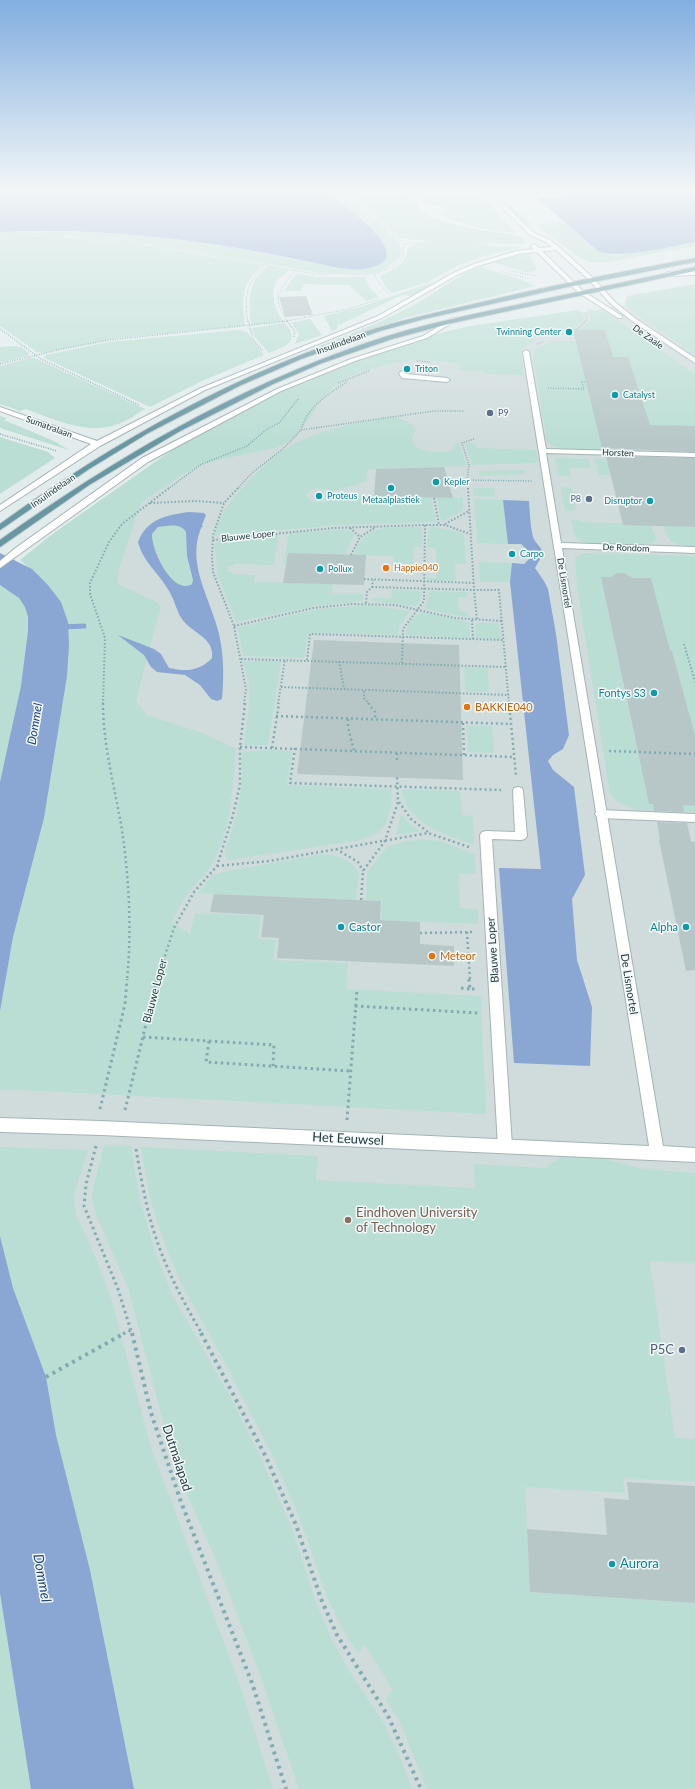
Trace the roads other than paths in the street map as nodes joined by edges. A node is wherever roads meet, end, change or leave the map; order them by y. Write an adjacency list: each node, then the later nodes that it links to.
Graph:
1 (453, 274): 17 (street, Insulindelaan)
2 (564, 274): 7 (street, De Zaale)
3 (586, 274): 6 (street, De Zaale)
4 (616, 274): 6 (main road, Insulindelaan)
5 (666, 274): 8 (main road, Insulindelaan)
6 (591, 279): 7 (main road, Insulindelaan); 8 (street, De Zaale)
7 (571, 283): 9 (street, De Zaale); 21 (main road, Insulindelaan)
8 (601, 288): 9 (main road, Insulindelaan); 12 (street, De Zaale)
9 (581, 292): 10 (main road, Insulindelaan); 13 (street, De Zaale)
10 (453, 320): 22 (main road, Insulindelaan); 25 (street, Insulindelaan)
11 (526, 352): 18 (street, De Lismortel)
12 (695, 361)
13 (695, 369)
14 (402, 373): 15 (street)
15 (447, 380)
16 (0, 409): 17 (street, Sumatralaan)
17 (97, 444): 20 (street, Insulindelaan)
18 (542, 451): 19 (street, Horsten); 23 (street, De Lismortel)
19 (695, 455)
20 (0, 509)
21 (0, 528)
22 (1, 543)
23 (557, 545): 24 (street, De Rondom); 27 (street, De Lismortel)
24 (695, 550)
25 (0, 565)
26 (518, 791): 30 (street, Blauwe Loper)
27 (601, 814): 28 (street); 31 (street, De Lismortel)
28 (695, 818)
29 (0, 1125): 30 (street, Het Eeuwsel)
30 (506, 1146): 31 (street, Het Eeuwsel)
31 (657, 1153): 32 (street, Het Eeuwsel)
32 (695, 1155)

